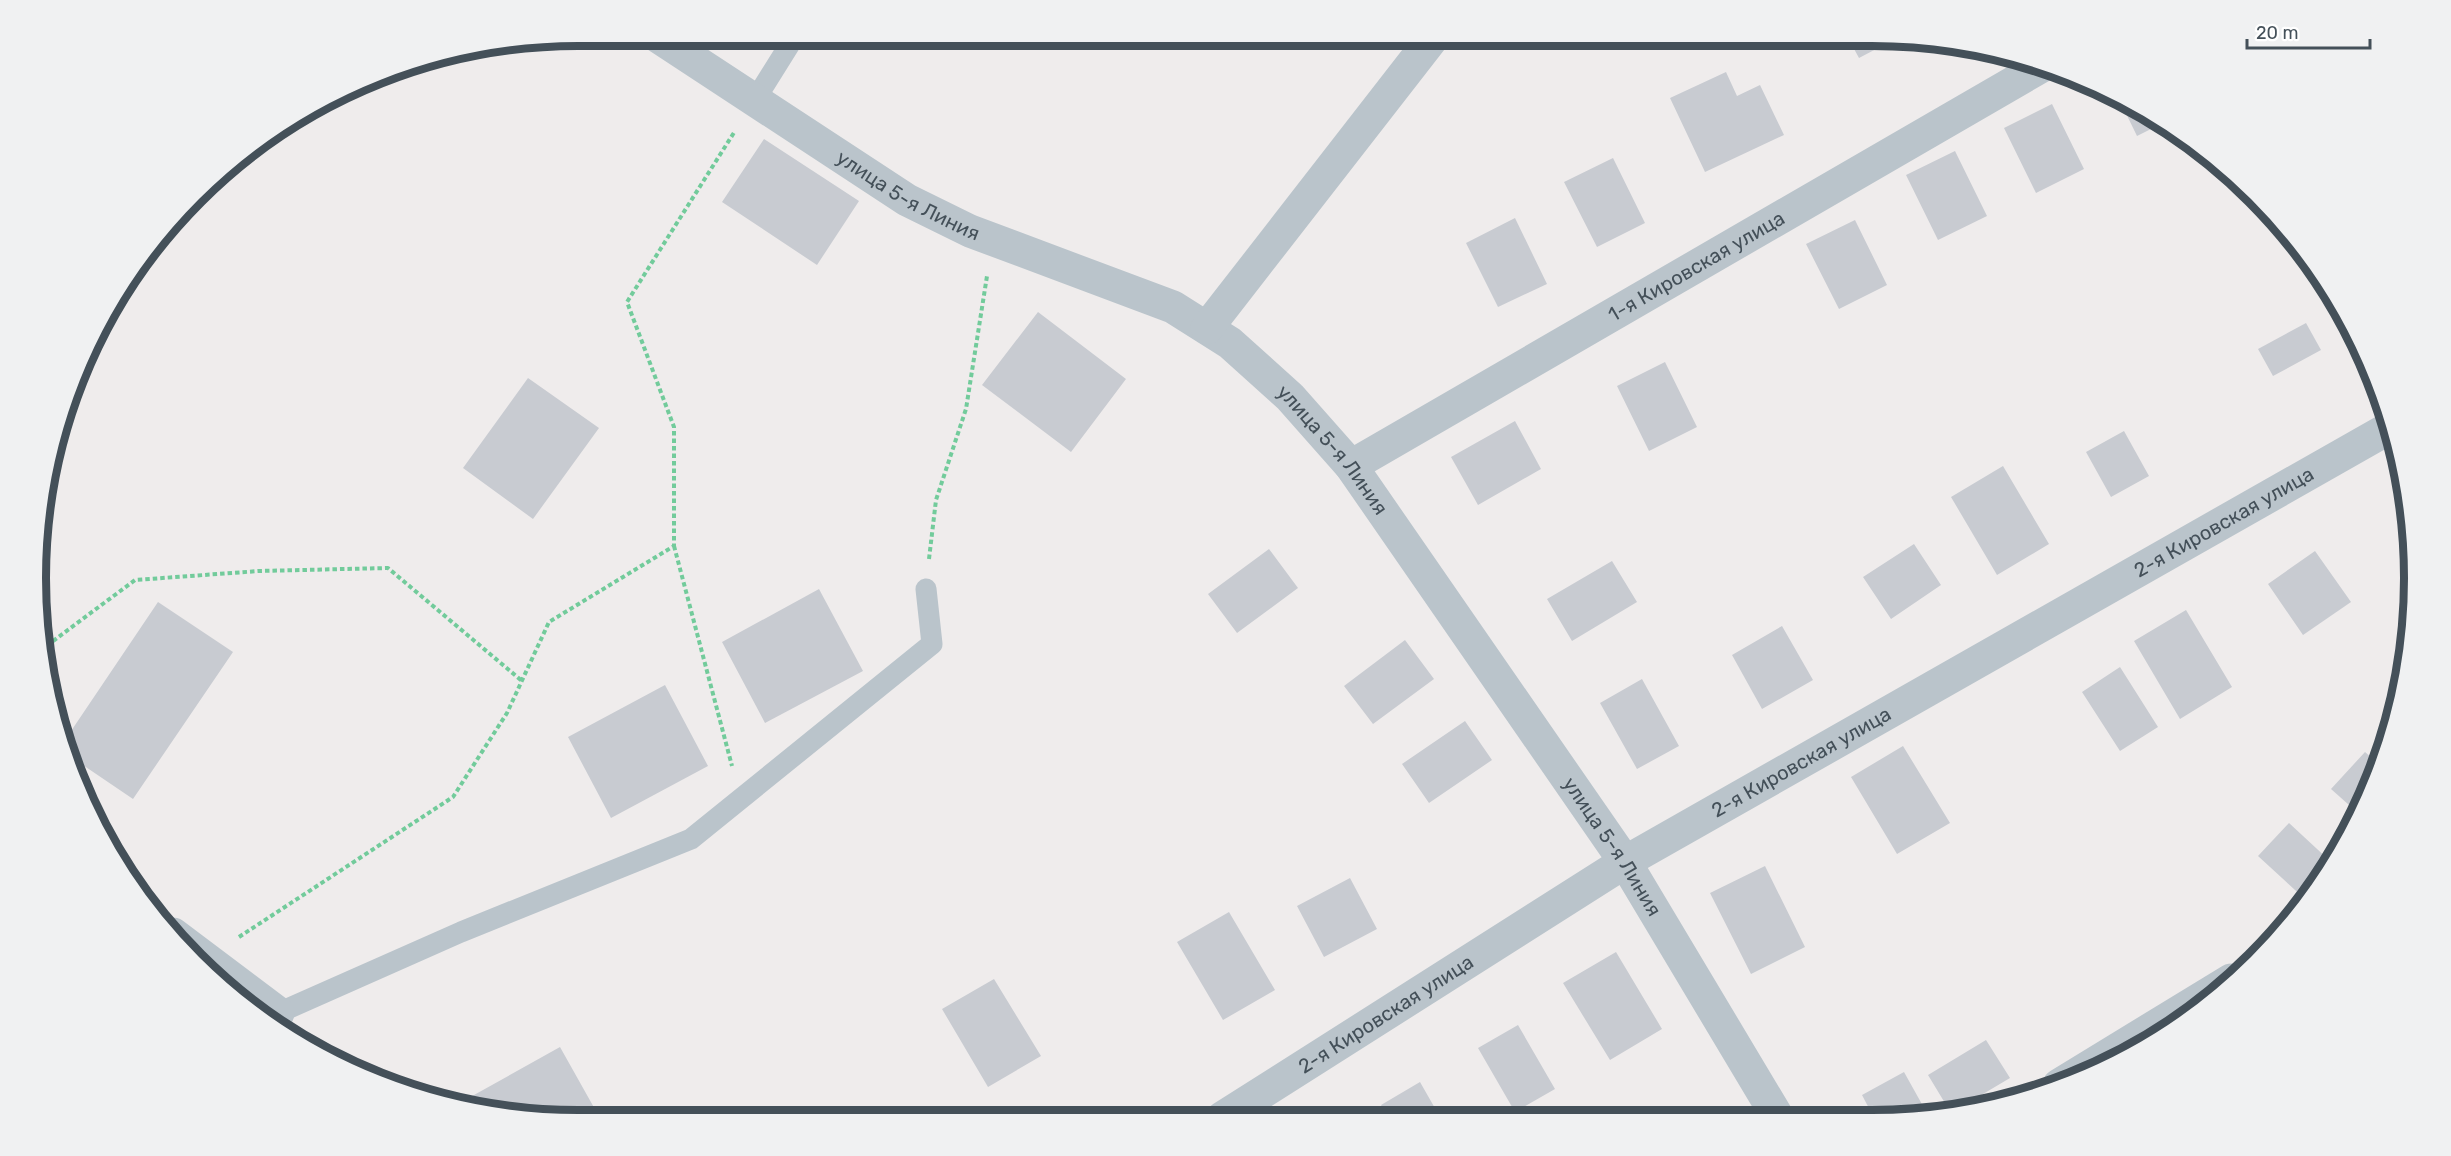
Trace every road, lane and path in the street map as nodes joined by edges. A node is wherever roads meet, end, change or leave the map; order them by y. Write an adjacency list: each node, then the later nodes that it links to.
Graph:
1 (675, 46): 5 (street, улица 5-я Линия)
2 (789, 46): 5 (lane)
3 (1426, 46): 7 (street)
4 (2032, 72): 9 (street, 1-я Кировская улица)
5 (755, 100): 6 (street, улица 5-я Линия); 10 (path)
6 (992, 240): 7 (street, улица 5-я Линия); 11 (path)
7 (1207, 328): 9 (street, улица 5-я Линия)
8 (2383, 431): 15 (street, 2-я Кировская улица)
9 (1351, 466): 15 (street, улица 5-я Линия)
10 (674, 546): 13 (path); 14 (path)
11 (926, 589): 14 (lane)
12 (51, 643): 13 (path)
13 (522, 681): 16 (path)
14 (740, 799): 20 (lane)
15 (1625, 862): 22 (street, 2-я Кировская улица); 23 (street, улица 5-я Линия)
16 (206, 959)
17 (218, 969): 19 (street)
18 (2190, 1005): 21 (street)
19 (269, 1011)
20 (276, 1016)
21 (2104, 1057)
22 (1235, 1110)
23 (1773, 1110)

